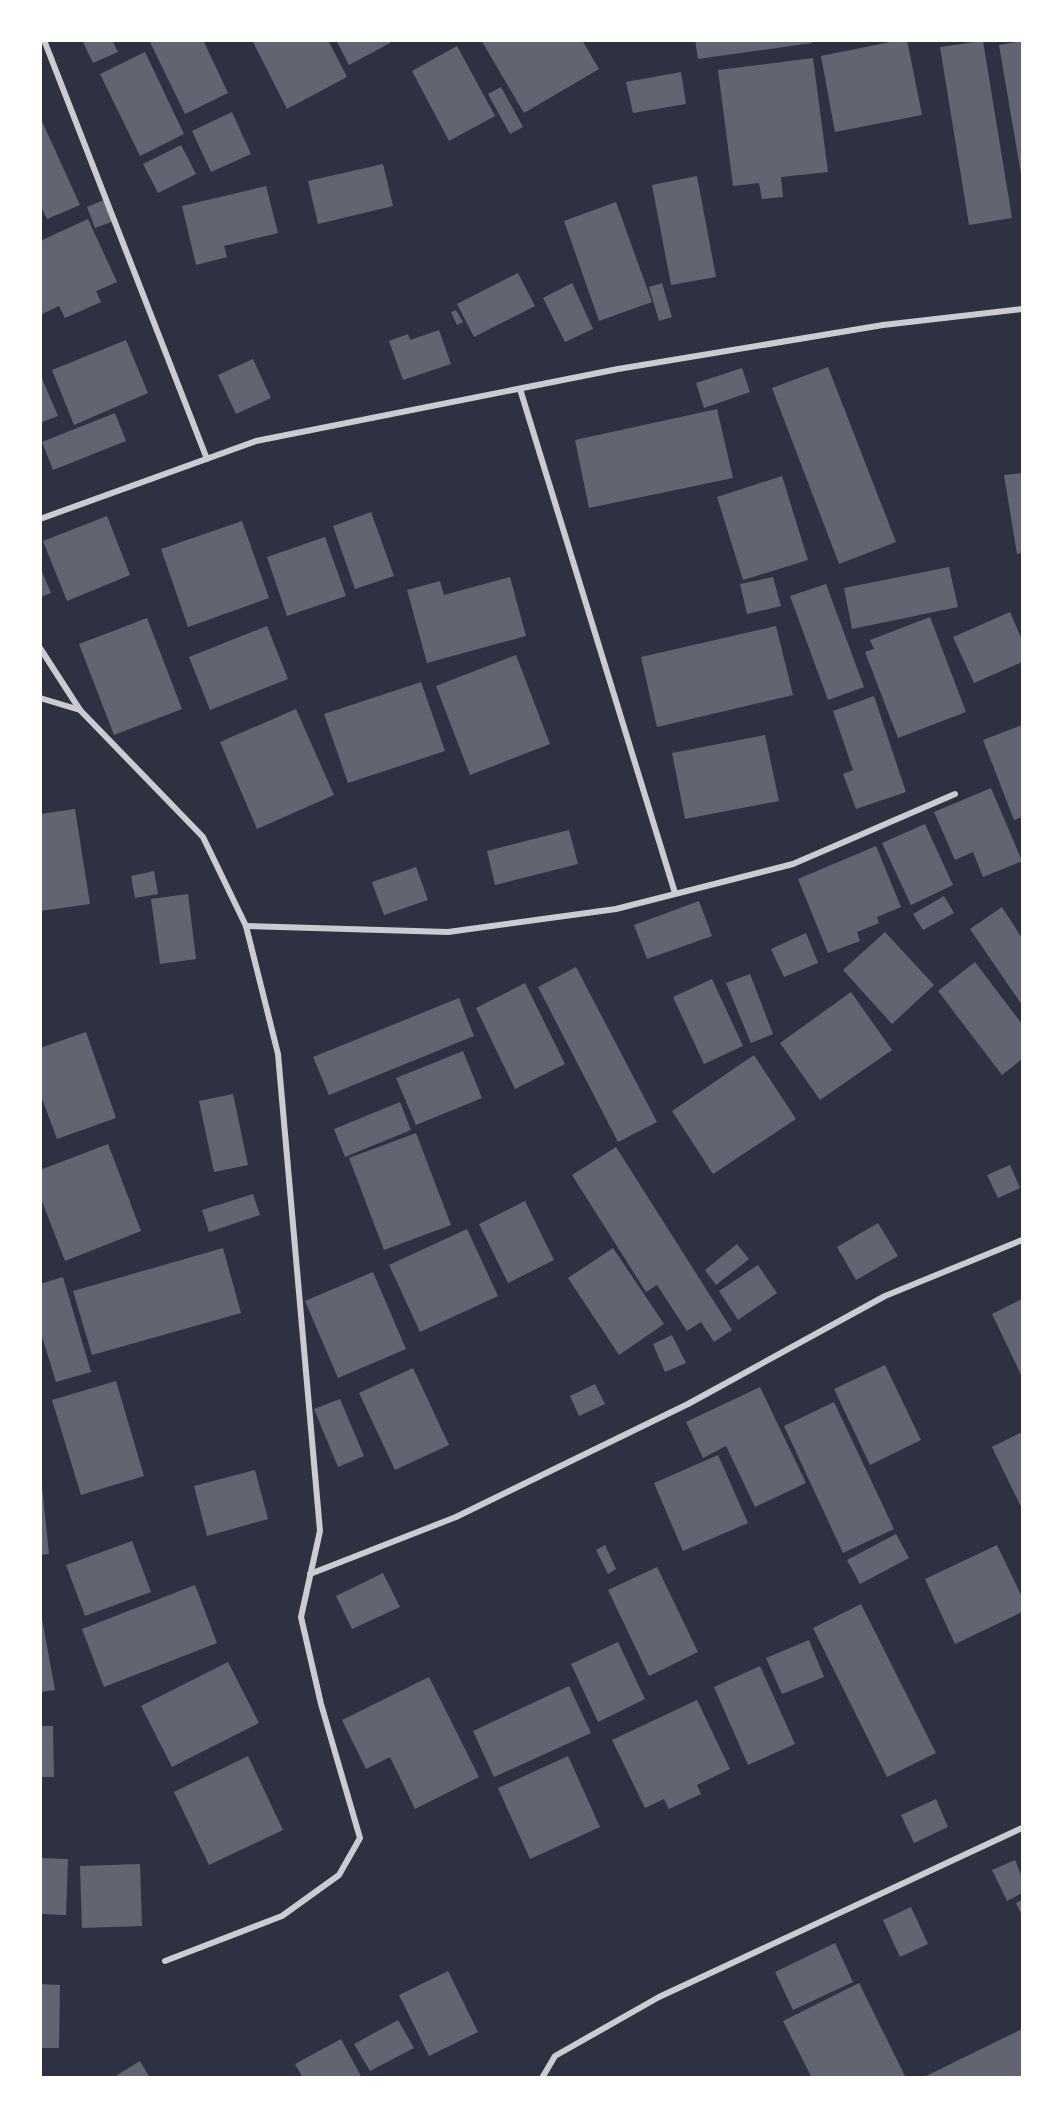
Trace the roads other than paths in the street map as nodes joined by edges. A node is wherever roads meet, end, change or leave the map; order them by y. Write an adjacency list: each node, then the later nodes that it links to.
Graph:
1 (44, 40): 4 (street)
2 (1023, 309): 3 (street)
3 (520, 389): 4 (street); 10 (street)
4 (207, 459): 5 (street)
5 (40, 519)
6 (40, 648): 8 (street)
7 (40, 698): 8 (street)
8 (80, 710): 11 (street)
9 (955, 794): 10 (street)
10 (675, 893): 11 (street)
11 (246, 926): 13 (street)
12 (1023, 1240): 13 (street)
13 (310, 1574): 15 (street)
14 (1023, 1828): 16 (street)
15 (165, 1961)
16 (542, 2078)

